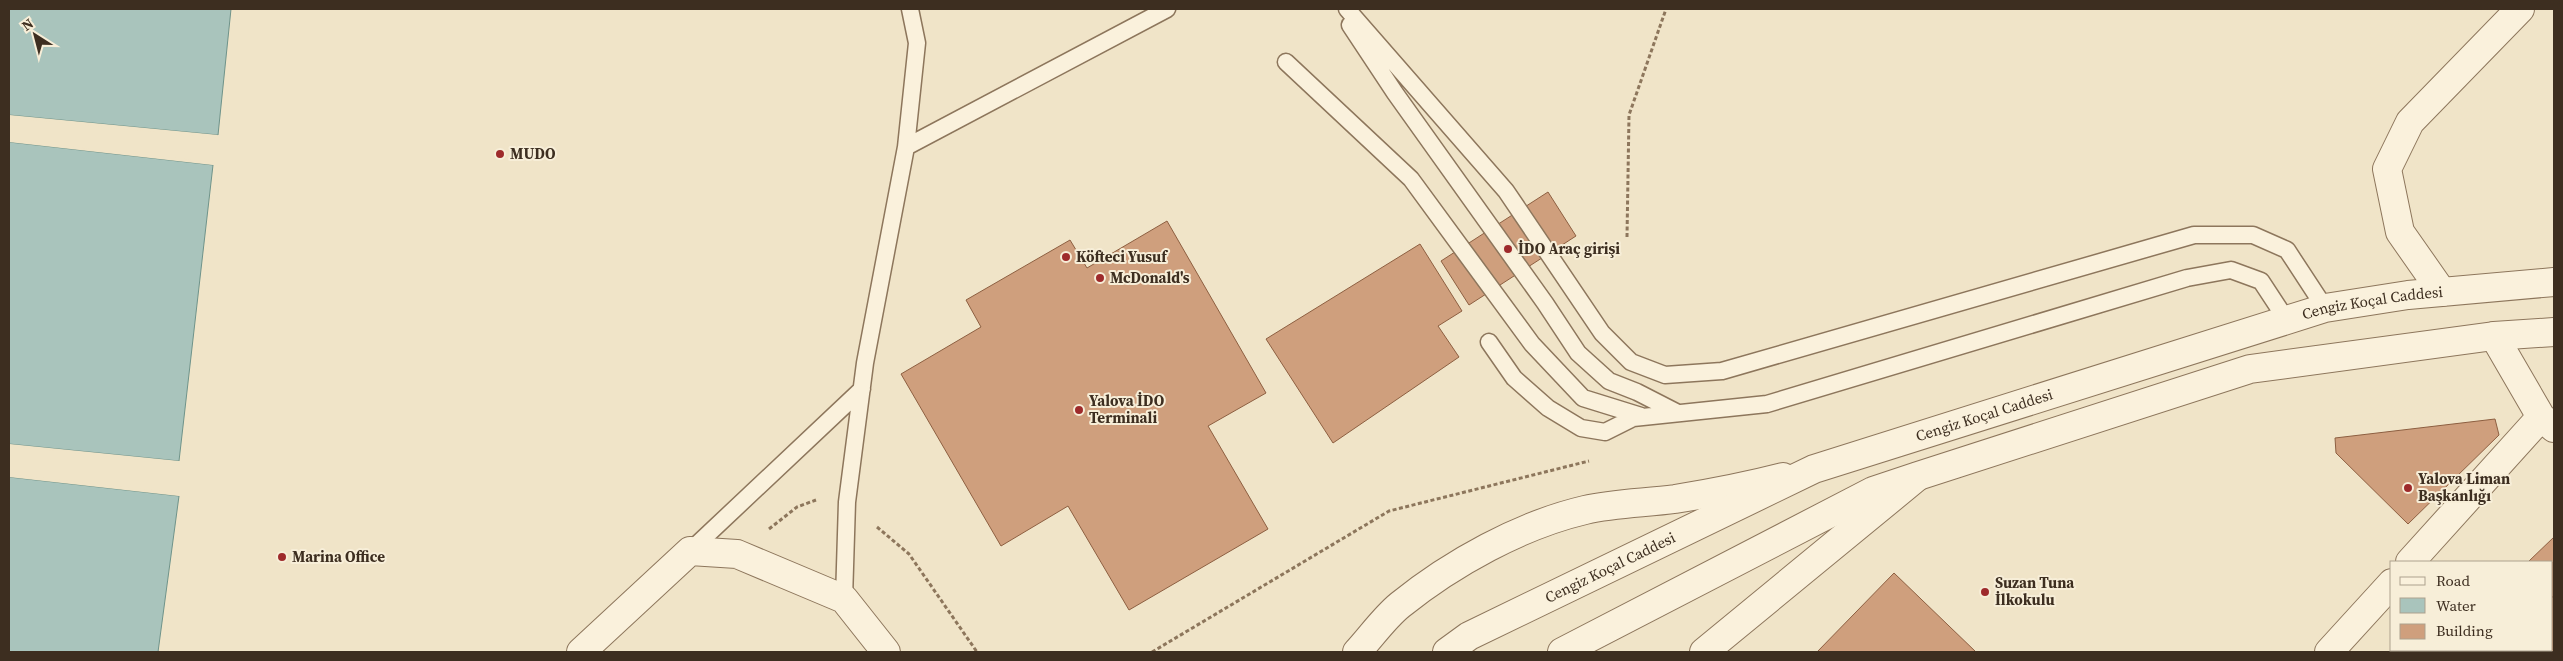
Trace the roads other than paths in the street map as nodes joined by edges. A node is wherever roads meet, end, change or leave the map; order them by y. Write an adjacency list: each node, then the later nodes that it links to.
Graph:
1 (910, 9): 7 (lane)
2 (1167, 9): 7 (lane)
3 (1339, 9): 16 (lane)
4 (1347, 9): 10 (lane)
5 (2520, 9): 9 (street)
6 (1286, 62): 17 (lane)
7 (906, 147): 15 (lane)
8 (2554, 282): 9 (street, Cengiz Koçal Caddesi)
9 (2442, 292): 10 (street, Cengiz Koçal Caddesi)
10 (2325, 308): 11 (street, Cengiz Koçal Caddesi)
11 (2286, 318): 16 (lane); 19 (street, Cengiz Koçal Caddesi)
12 (2554, 332): 13 (street)
13 (2494, 336): 18 (street); 20 (street)
14 (1489, 342): 17 (lane)
15 (862, 390): 21 (lane); 24 (lane)
16 (1678, 413): 17 (lane)
17 (1651, 418)
18 (2548, 422): 22 (street)
19 (1814, 469): 27 (street); 28 (street, Cengiz Koçal Caddesi)
20 (1918, 476): 29 (street); 30 (street)
21 (690, 551): 24 (street); 25 (street)
22 (2411, 561)
23 (2390, 585): 31 (street)
24 (844, 599): 26 (street)
25 (581, 652)
26 (886, 652)
27 (1357, 652)
28 (1447, 652)
29 (1562, 652)
30 (1704, 652)
31 (2329, 652)

